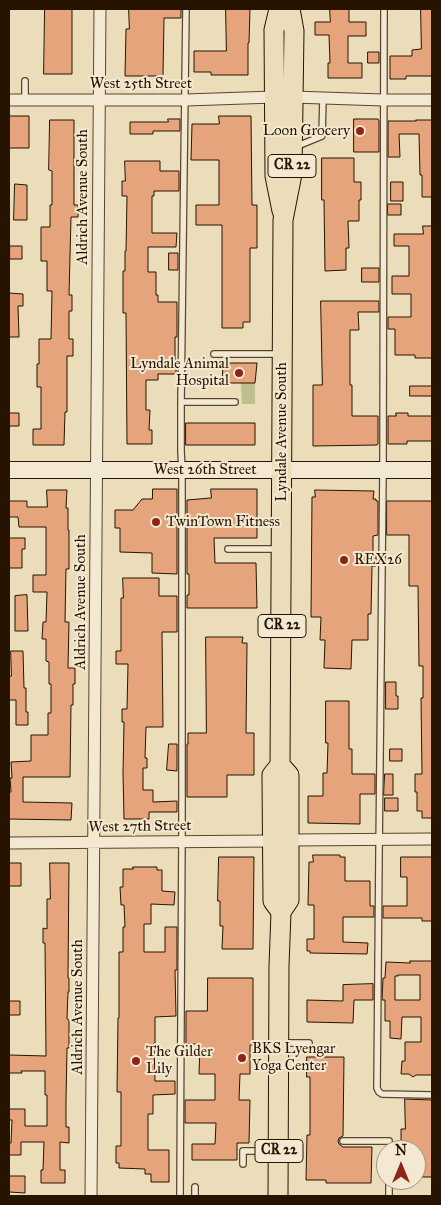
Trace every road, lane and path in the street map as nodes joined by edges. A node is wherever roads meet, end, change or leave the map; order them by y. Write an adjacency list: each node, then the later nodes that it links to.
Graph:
1 (100, 9): 12 (street, Aldrich Avenue South)
2 (186, 9): 13 (lane)
3 (279, 9): 7 (main road, Lyndale Avenue South / CR 22)
4 (290, 9): 8 (main road, Lyndale Avenue South / CR 22)
5 (384, 9): 14 (lane)
6 (25, 81): 11 (lane)
7 (274, 97): 13 (street, West 25th Street); 17 (main road, Lyndale Avenue South / CR 22)
8 (293, 97): 9 (street); 16 (main road, Lyndale Avenue South / CR 22)
9 (323, 98): 14 (street); 16 (lane)
10 (9, 100): 11 (street, West 25th Street)
11 (25, 100): 12 (street, West 25th Street)
12 (99, 100): 13 (street, West 25th Street); 23 (street, Aldrich Avenue South)
13 (186, 100): 20 (lane)
14 (383, 100): 15 (street); 26 (lane)
15 (432, 100)
16 (292, 148): 17 (main road, Lyndale Avenue South / CR 22)
17 (283, 220): 19 (main road, Lyndale Avenue South / CR 22)
18 (214, 354): 19 (lane)
19 (282, 354): 25 (main road, Lyndale Avenue South / CR 22)
20 (181, 402): 21 (lane); 24 (lane)
21 (234, 402)
22 (9, 470): 23 (street, West 26th Street)
23 (97, 470): 24 (street, West 26th Street); 35 (street, Aldrich Avenue South)
24 (182, 470): 25 (street, West 26th Street); 33 (lane)
25 (282, 470): 26 (street, West 26th Street); 29 (main road, Lyndale Avenue South / CR 22)
26 (383, 470): 27 (street, West 26th Street); 32 (lane)
27 (432, 470)
28 (228, 549): 29 (lane)
29 (282, 549): 31 (main road, Lyndale Avenue South / CR 22)
30 (432, 839): 32 (street, West 27th Street)
31 (281, 840): 32 (street, West 27th Street); 33 (street, West 27th Street); 36 (main road, Lyndale Avenue South / CR 22)
32 (379, 840): 38 (lane)
33 (182, 841): 35 (street, West 27th Street); 45 (lane)
34 (9, 843): 35 (street, West 27th Street)
35 (94, 843): 44 (street, Aldrich Avenue South)
36 (279, 1043): 37 (lane); 41 (main road, Lyndale Avenue South / CR 22)
37 (309, 1043)
38 (432, 1094)
39 (343, 1141): 40 (lane)
40 (376, 1141)
41 (279, 1151): 42 (lane); 47 (main road, Lyndale Avenue South / CR 22)
42 (243, 1164)
43 (195, 1187): 46 (lane)
44 (91, 1196)
45 (180, 1196)
46 (195, 1196)
47 (278, 1196)

